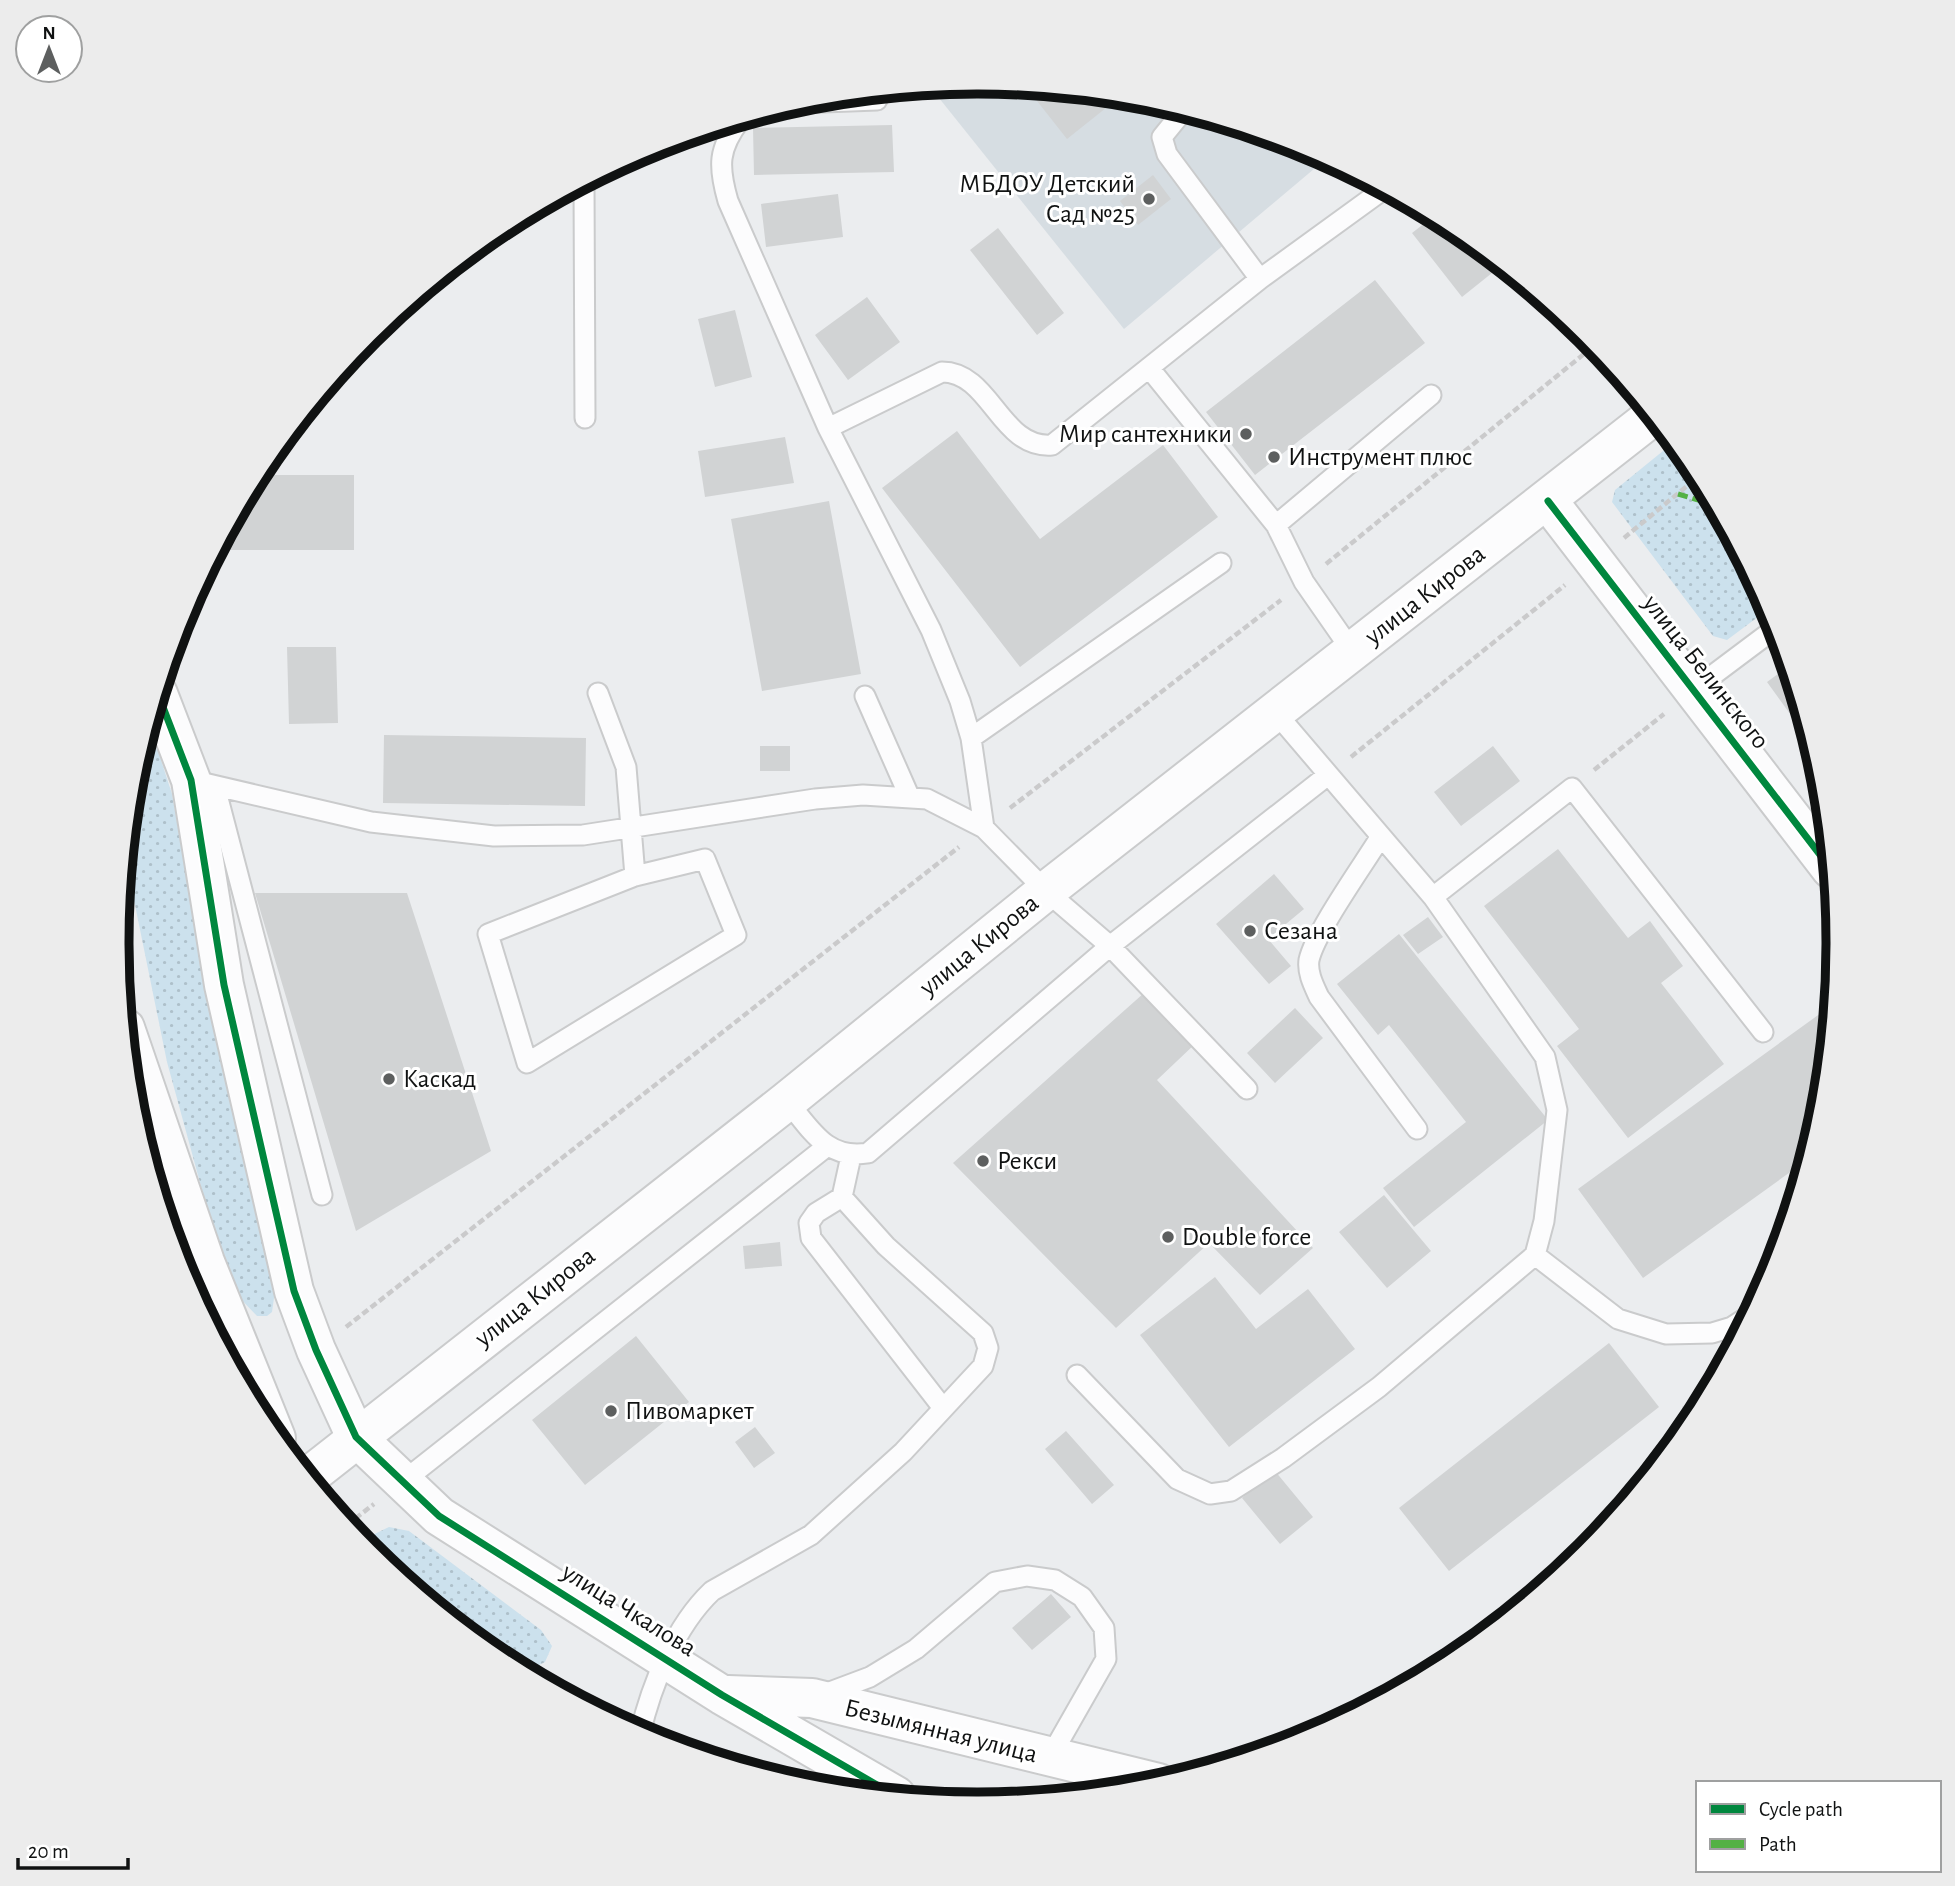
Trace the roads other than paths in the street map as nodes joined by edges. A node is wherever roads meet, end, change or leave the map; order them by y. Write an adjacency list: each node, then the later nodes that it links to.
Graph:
1 (1177, 119): 5 (lane)
2 (732, 131): 10 (lane)
3 (584, 192): 8 (lane)
4 (1376, 194): 5 (lane)
5 (1260, 279): 6 (lane)
6 (1150, 369): 10 (lane); 12 (lane)
7 (1431, 395): 12 (lane)
8 (585, 418)
9 (1647, 421): 11 (street, улица Кирова)
10 (828, 429): 21 (lane)
11 (1548, 500): 15 (street, улица Кирова); 16 (street, улица Белинского)
12 (1276, 525): 15 (lane)
13 (1221, 563): 21 (lane)
14 (1768, 635): 16 (lane)
15 (1352, 652): 20 (street, улица Кирова)
16 (1693, 690): 28 (street, улица Белинского)
17 (598, 693): 25 (lane)
18 (865, 696): 24 (lane)
19 (163, 705): 23 (street, улица Чкалова)
20 (1275, 712): 22 (lane); 30 (street, улица Кирова)
21 (971, 738): 26 (lane)
22 (1328, 775): 27 (lane); 32 (lane)
23 (203, 783): 25 (lane); 40 (lane); 49 (street, улица Чкалова)
24 (910, 798): 25 (lane); 26 (lane)
25 (633, 828): 29 (lane)
26 (984, 828): 30 (lane)
27 (1381, 836): 31 (lane); 37 (lane)
28 (1821, 856)
29 (635, 876): 29 (lane)
30 (1046, 891): 32 (lane); 36 (street, улица Кирова)
31 (1433, 897): 33 (lane); 43 (lane)
32 (1110, 946): 35 (lane); 39 (lane)
33 (1763, 1032)
34 (138, 1066): 44 (street)
35 (1247, 1089)
36 (787, 1101): 38 (lane); 49 (street, улица Кирова)
37 (1417, 1129)
38 (826, 1147): 39 (lane); 51 (lane)
39 (851, 1156): 41 (lane)
40 (322, 1195)
41 (842, 1196): 48 (lane); 48 (lane)
42 (185, 1244): 44 (lane)
43 (1535, 1255): 45 (lane); 47 (lane)
44 (205, 1262): 46 (street)
45 (1734, 1326)
46 (230, 1343)
47 (1077, 1374)
48 (943, 1408): 52 (lane)
49 (356, 1437): 50 (street, улица Кирова); 51 (street, улица Чкалова)
50 (314, 1472)
51 (401, 1483): 52 (street, улица Чкалова)
52 (666, 1658): 53 (street, улица Чкалова); 55 (lane)
53 (722, 1695): 54 (street, Безымянная улица); 58 (street, улица Чкалова)
54 (812, 1699): 56 (street, Безымянная улица); 56 (lane)
55 (644, 1723)
56 (1049, 1759): 57 (street, Безымянная улица)
57 (1131, 1777)
58 (877, 1785)

